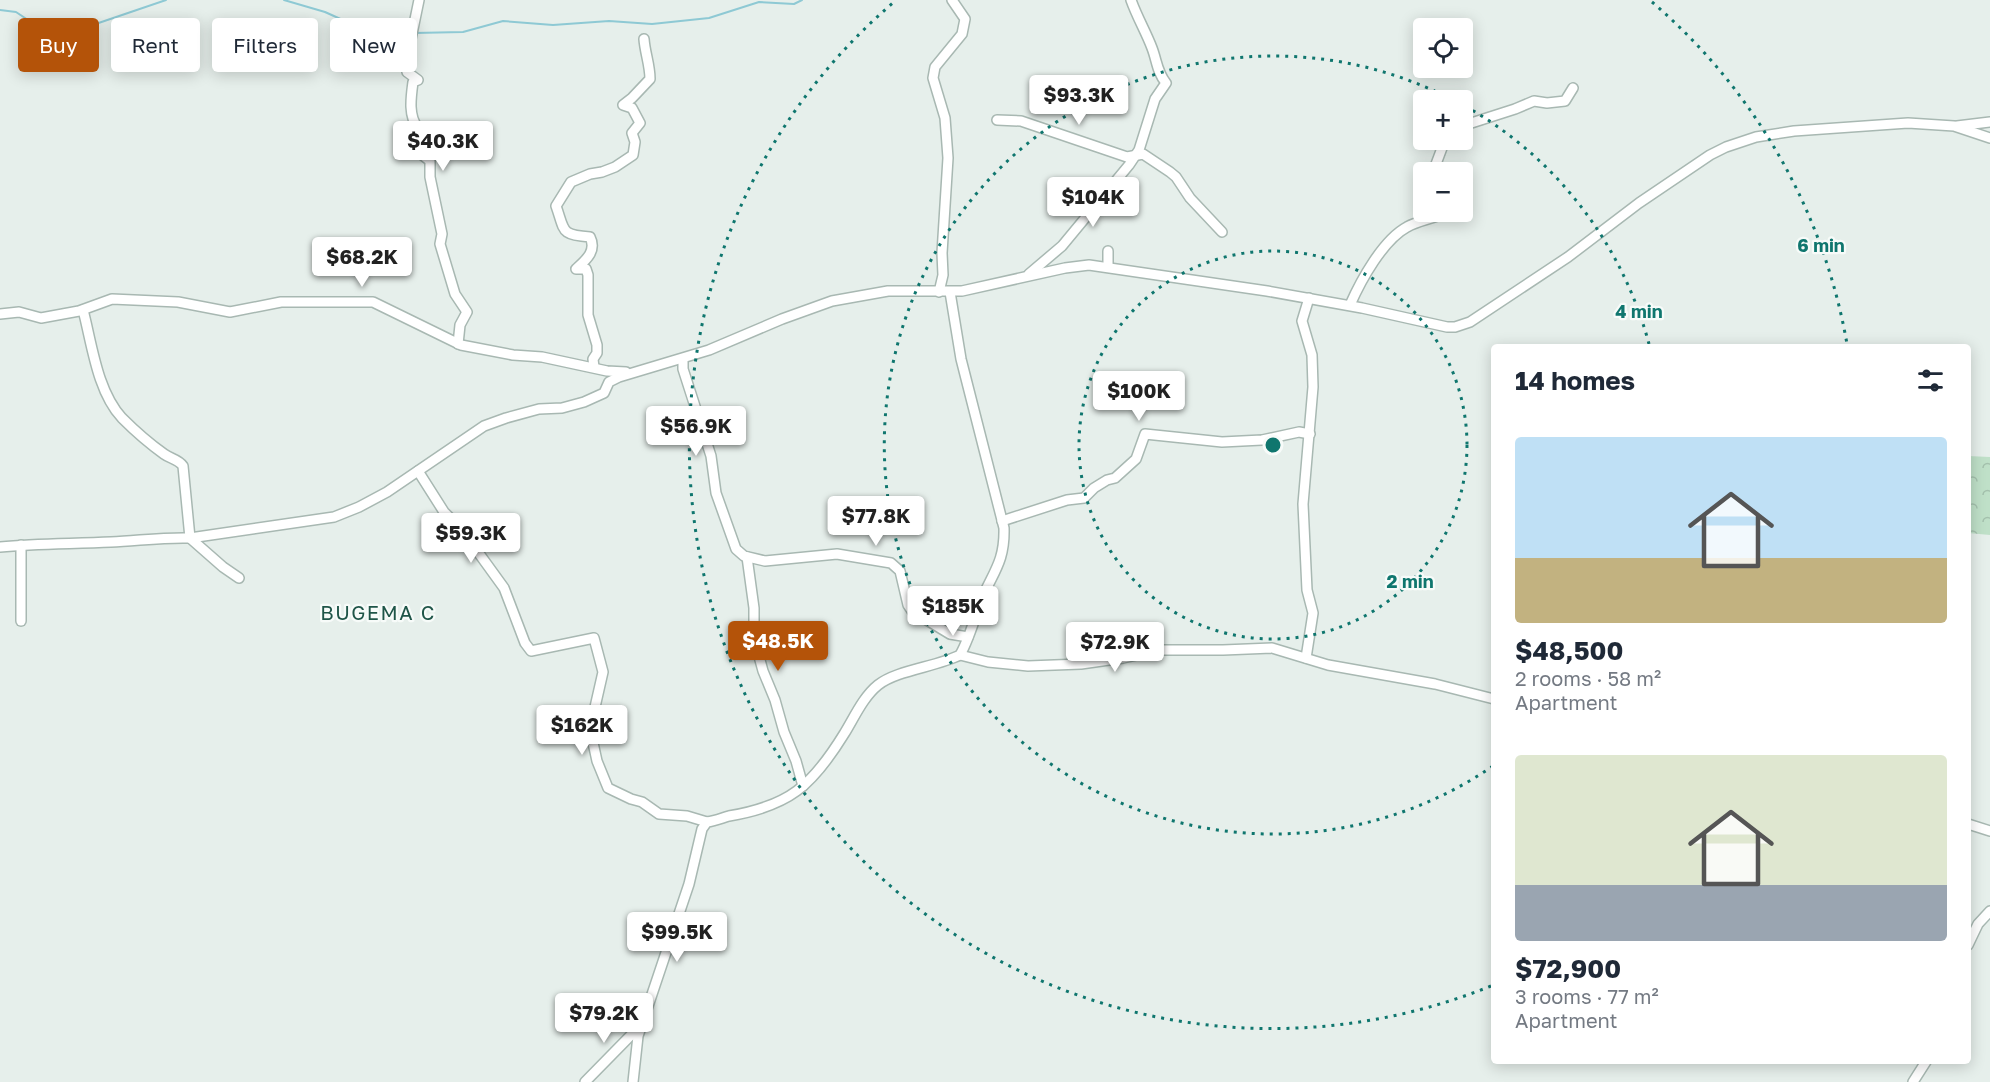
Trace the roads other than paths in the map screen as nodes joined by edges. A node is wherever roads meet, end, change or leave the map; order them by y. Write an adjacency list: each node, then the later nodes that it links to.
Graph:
1 (419, 0): 23 (street)
2 (952, 0): 17 (street)
3 (1131, 0): 11 (street)
4 (644, 39): 25 (street)
5 (1573, 87): 8 (street)
6 (997, 120): 11 (street)
7 (1990, 122): 9 (street)
8 (1473, 123)
9 (1954, 126): 10 (street); 20 (street)
10 (1990, 138)
11 (1137, 154): 13 (street); 16 (street)
12 (1420, 222): 20 (street)
13 (1222, 232)
14 (1108, 251): 15 (street)
15 (1108, 267): 16 (street); 19 (street)
16 (1024, 277): 18 (street)
17 (939, 292): 18 (street); 24 (street)
18 (950, 292): 29 (street)
19 (1309, 298): 20 (street); 27 (street)
20 (1350, 306)
21 (83, 310): 22 (street); 23 (street); 30 (street)
22 (0, 314)
23 (458, 344): 25 (street)
24 (683, 359): 26 (street); 33 (street)
25 (594, 367): 26 (street)
26 (631, 372): 28 (street)
27 (1310, 434): 29 (street); 38 (street)
28 (418, 471): 30 (street); 41 (street)
29 (1002, 521): 36 (street)
30 (190, 538): 31 (street); 34 (street)
31 (21, 545): 32 (street); 35 (street)
32 (0, 547)
33 (747, 557): 36 (street); 40 (street)
34 (239, 578)
35 (21, 621)
36 (968, 638): 37 (street)
37 (960, 656): 38 (street); 40 (street)
38 (1306, 658): 39 (street)
39 (1491, 698)
40 (803, 786): 41 (street)
41 (707, 822): 46 (street)
42 (1971, 825): 43 (street)
43 (1990, 831)
44 (1990, 911): 45 (street)
45 (1971, 939)
46 (642, 1024): 48 (street); 49 (street)
47 (1924, 1064): 50 (street)
48 (585, 1082)
49 (633, 1082)
50 (1913, 1082)

